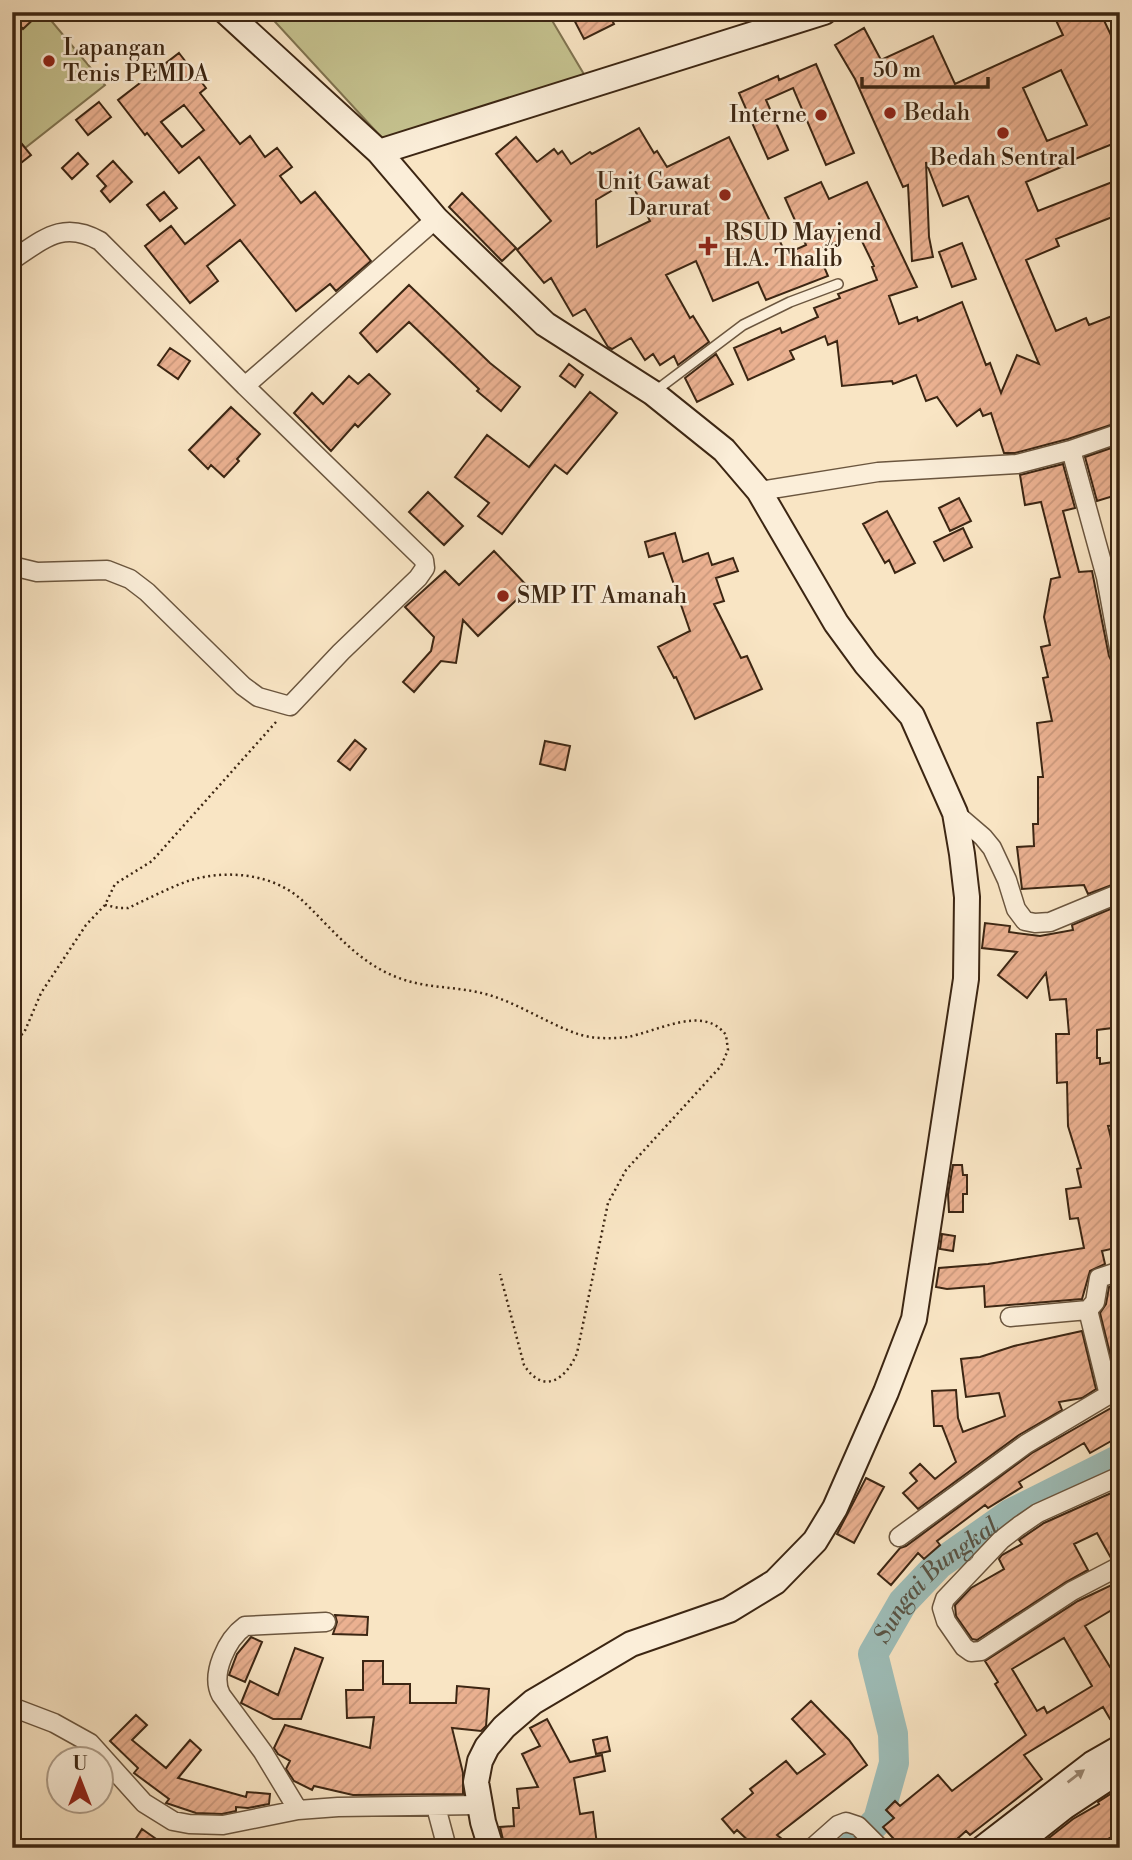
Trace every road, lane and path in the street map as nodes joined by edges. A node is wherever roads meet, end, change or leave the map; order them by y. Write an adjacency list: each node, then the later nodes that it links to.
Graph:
1 (226, 12): 6 (main road)
2 (824, 12): 3 (main road)
3 (785, 18): 6 (main road)
4 (1115, 30): 5 (path)
5 (1120, 40)
6 (379, 152): 7 (main road)
7 (436, 219): 10 (street); 11 (main road)
8 (12, 260): 10 (street)
9 (838, 284): 11 (lane)
10 (245, 386): 17 (street)
11 (653, 393): 14 (main road)
12 (1120, 433): 13 (street)
13 (1071, 450): 14 (street); 16 (street)
14 (759, 491): 18 (main road)
15 (12, 566): 17 (street)
16 (1120, 654)
17 (290, 706): 20 (path)
18 (955, 813): 19 (street); 34 (main road)
19 (1120, 893)
20 (105, 905): 21 (path); 23 (path)
21 (12, 1041)
22 (1120, 1270): 24 (street)
23 (500, 1274)
24 (1088, 1310): 25 (street); 26 (street)
25 (1010, 1317)
26 (1115, 1392): 28 (street)
27 (1120, 1476): 29 (street)
28 (899, 1537)
29 (1120, 1566)
30 (326, 1622): 36 (street)
31 (12, 1707): 36 (street)
32 (1120, 1748): 41 (main road, one-way to 32)
33 (1120, 1770): 42 (main road)
34 (479, 1804): 35 (street); 39 (main road)
35 (436, 1807): 36 (street); 38 (street)
36 (298, 1810)
37 (878, 1845): 40 (street)
38 (447, 1848)
39 (491, 1848)
40 (812, 1848)
41 (983, 1848)
42 (1012, 1848)

